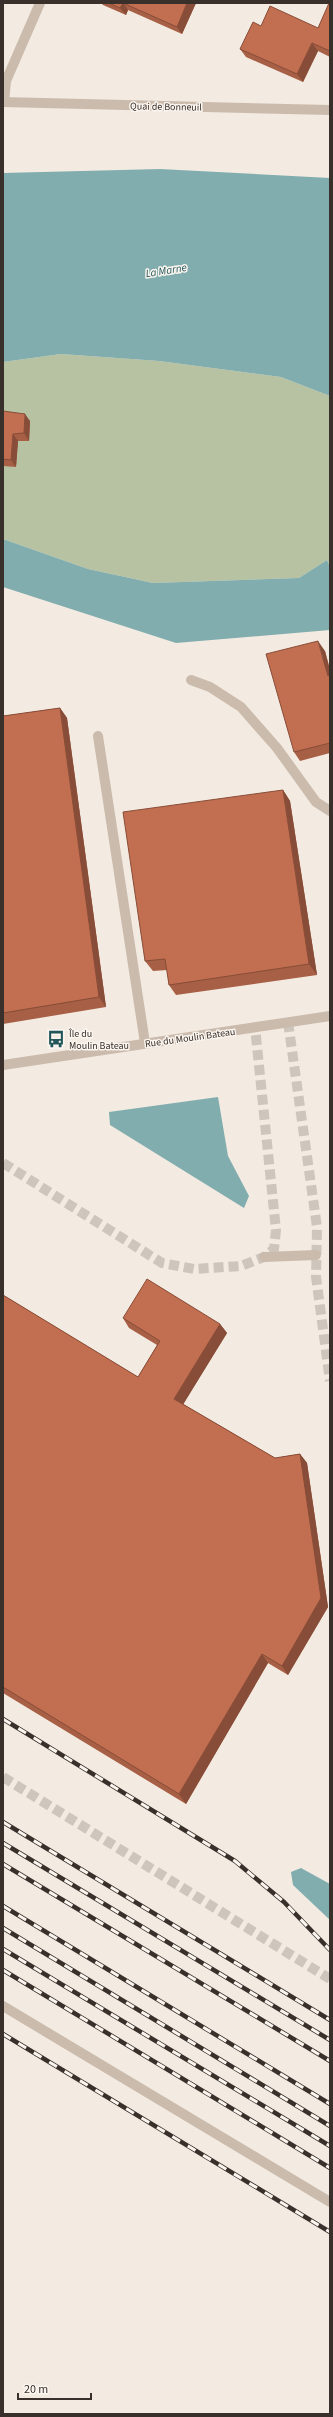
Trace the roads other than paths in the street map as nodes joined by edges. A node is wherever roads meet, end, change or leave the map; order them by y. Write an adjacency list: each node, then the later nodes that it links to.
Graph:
1 (40, 3): 2 (street)
2 (4, 102): 3 (street, Quai de Bonneuil)
3 (330, 110)
4 (191, 680): 6 (street)
5 (98, 736): 8 (street)
6 (330, 811)
7 (330, 1016): 8 (street, Rue du Moulin Bateau)
8 (145, 1044): 9 (street, Rue du Moulin Bateau)
9 (3, 1065)
10 (316, 1256): 11 (street)
11 (264, 1257)
12 (3, 2006): 13 (street)
13 (330, 2202)

